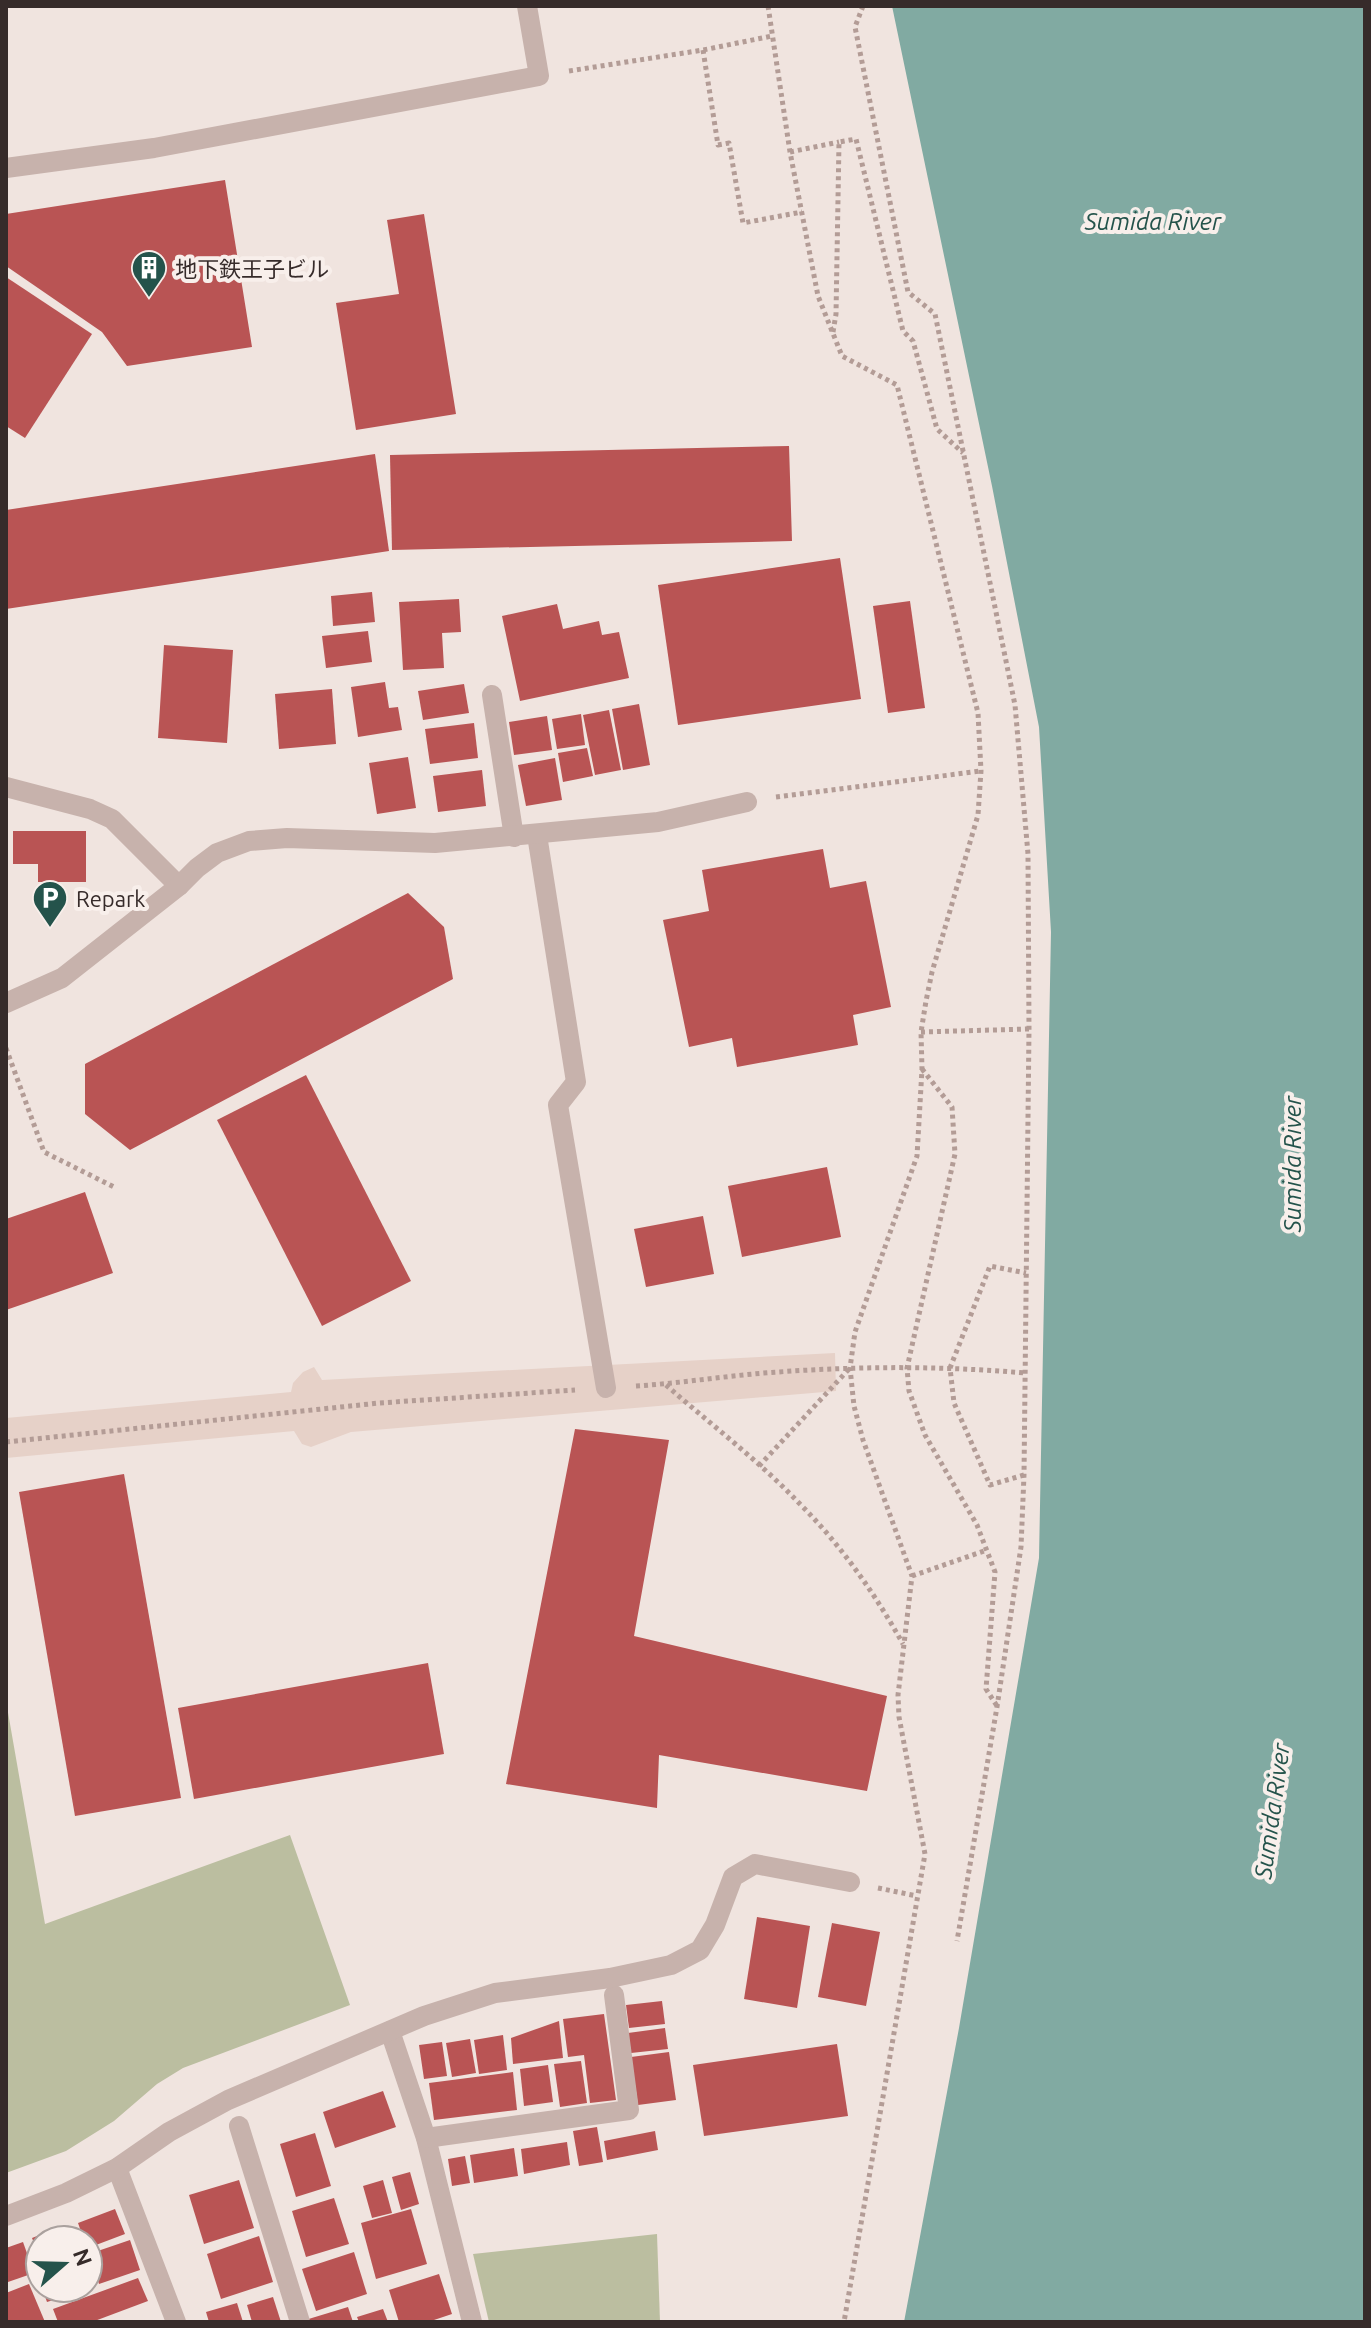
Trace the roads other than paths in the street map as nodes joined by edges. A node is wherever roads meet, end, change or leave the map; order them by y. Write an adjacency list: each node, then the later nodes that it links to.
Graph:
1 (527, 6): 2 (street)
2 (6, 168)
3 (492, 695): 7 (street)
4 (6, 787): 8 (street)
5 (747, 802): 6 (street)
6 (537, 835): 7 (street); 10 (street)
7 (514, 837): 8 (street)
8 (179, 886): 9 (street)
9 (6, 1003)
10 (606, 1388)
11 (850, 1882): 13 (street)
12 (614, 1995): 15 (street)
13 (390, 2031): 15 (street); 16 (street)
14 (239, 2126): 19 (street)
15 (426, 2138): 20 (street)
16 (117, 2168): 17 (street); 18 (street)
17 (6, 2216)
18 (176, 2322)
19 (300, 2322)
20 (472, 2322)

